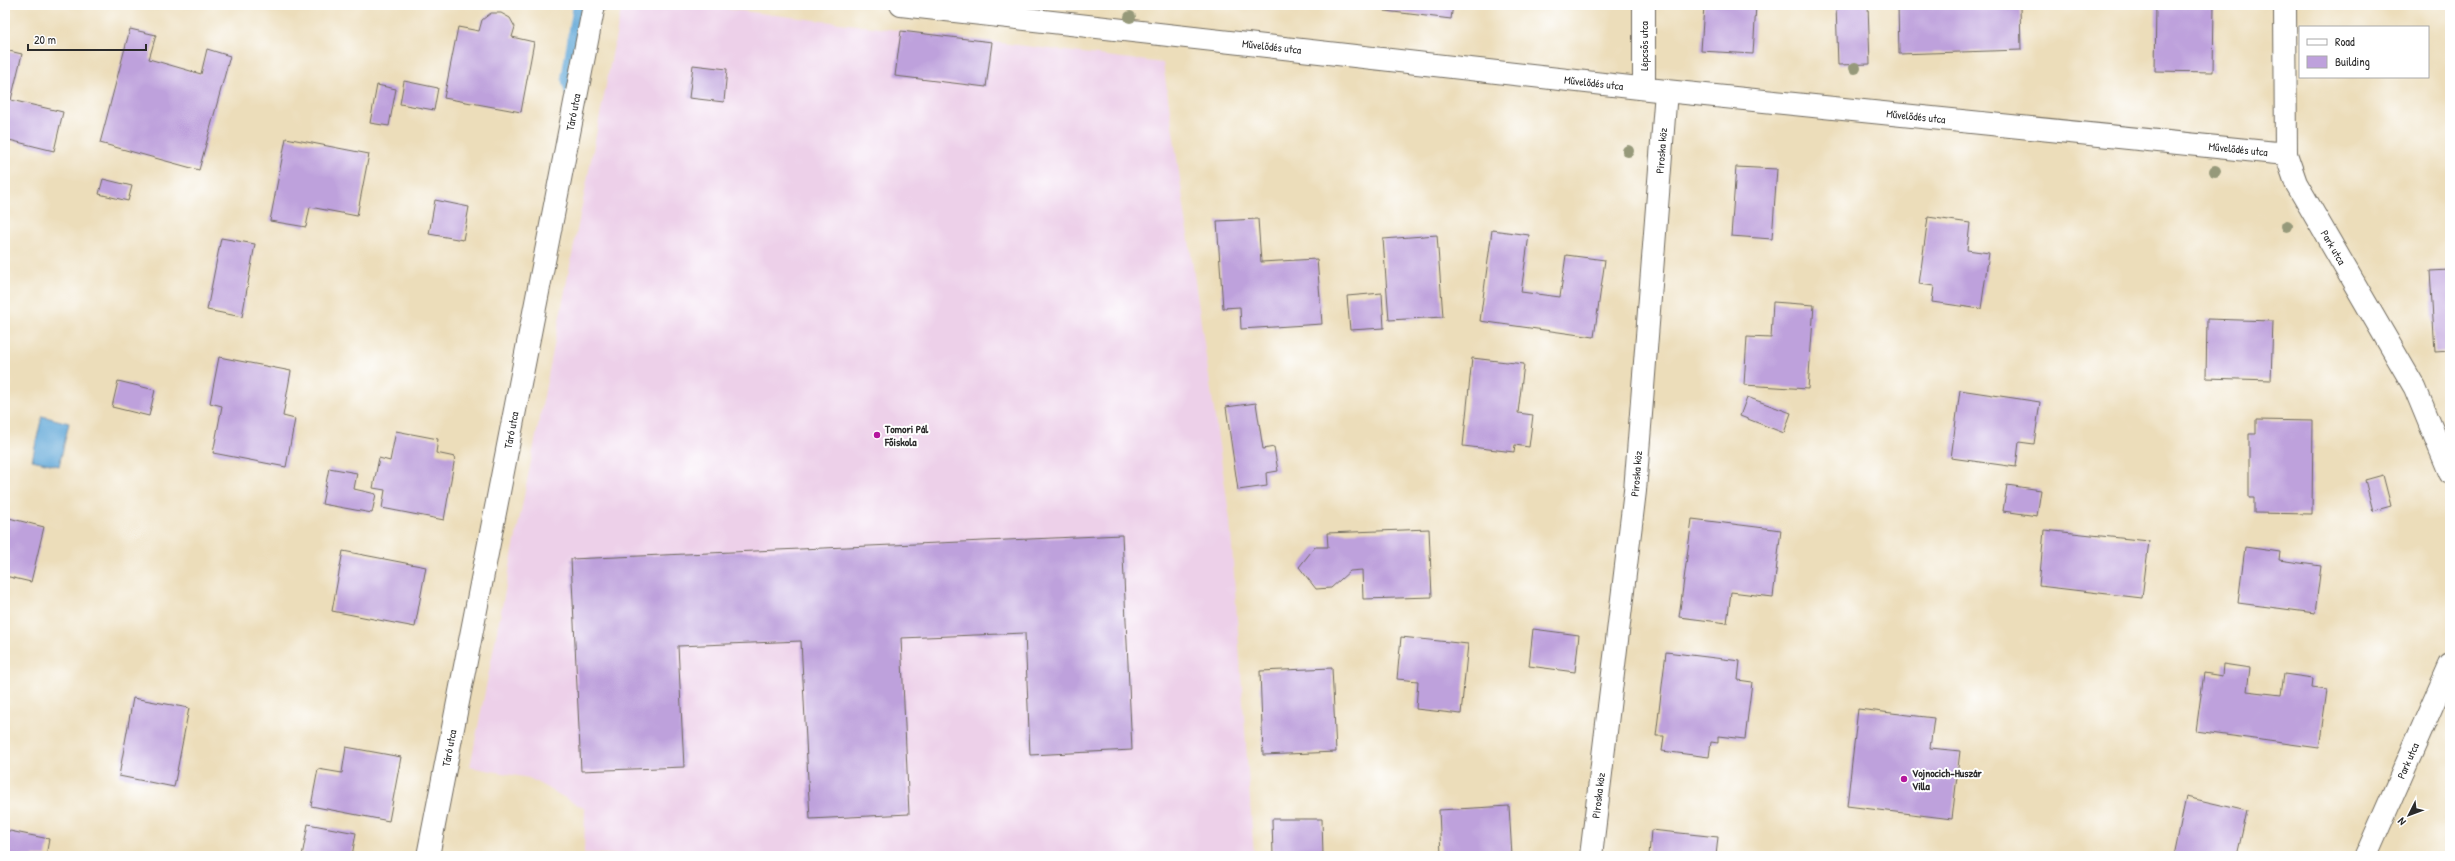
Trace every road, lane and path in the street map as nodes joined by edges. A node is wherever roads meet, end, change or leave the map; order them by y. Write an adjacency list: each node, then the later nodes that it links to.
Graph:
1 (594, 5): 11 (street, Táró utca)
2 (901, 5): 5 (street, Művelődés utca)
3 (1644, 5): 6 (street, Lépcsős utca)
4 (2285, 5): 8 (street, Park utca)
5 (1001, 10): 6 (street, Művelődés utca)
6 (1644, 88): 7 (street, Művelődés utca)
7 (1666, 91): 8 (street, Művelődés utca); 12 (street, Piroska köz)
8 (2286, 154): 9 (street, Park utca)
9 (2450, 473)
10 (2450, 665): 13 (street, Park utca)
11 (428, 856)
12 (1591, 856)
13 (2366, 856)

